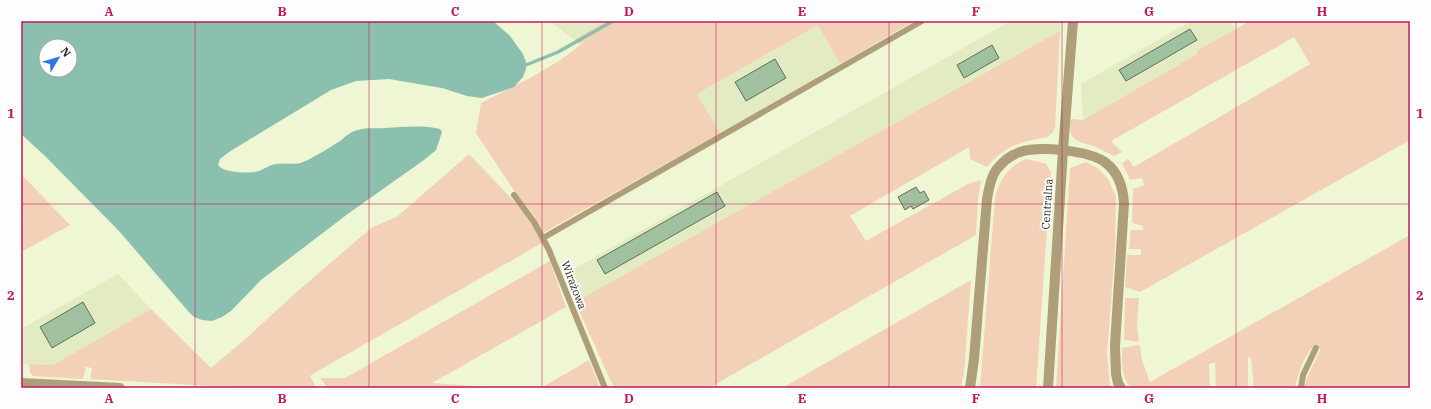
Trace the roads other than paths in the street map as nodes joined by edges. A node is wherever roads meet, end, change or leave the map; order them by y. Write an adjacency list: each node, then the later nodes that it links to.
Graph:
1 (922, 21): 5 (lane)
2 (1073, 21): 3 (street, Centralna)
3 (1063, 150): 10 (street); 11 (street, Centralna); 12 (street)
4 (514, 195): 5 (lane, Wirażowa)
5 (543, 238): 9 (lane, Wirażowa)
6 (1316, 348): 13 (lane)
7 (21, 384): 8 (street)
8 (120, 388)
9 (605, 388)
10 (970, 388)
11 (1048, 388)
12 (1121, 388)
13 (1301, 388)

